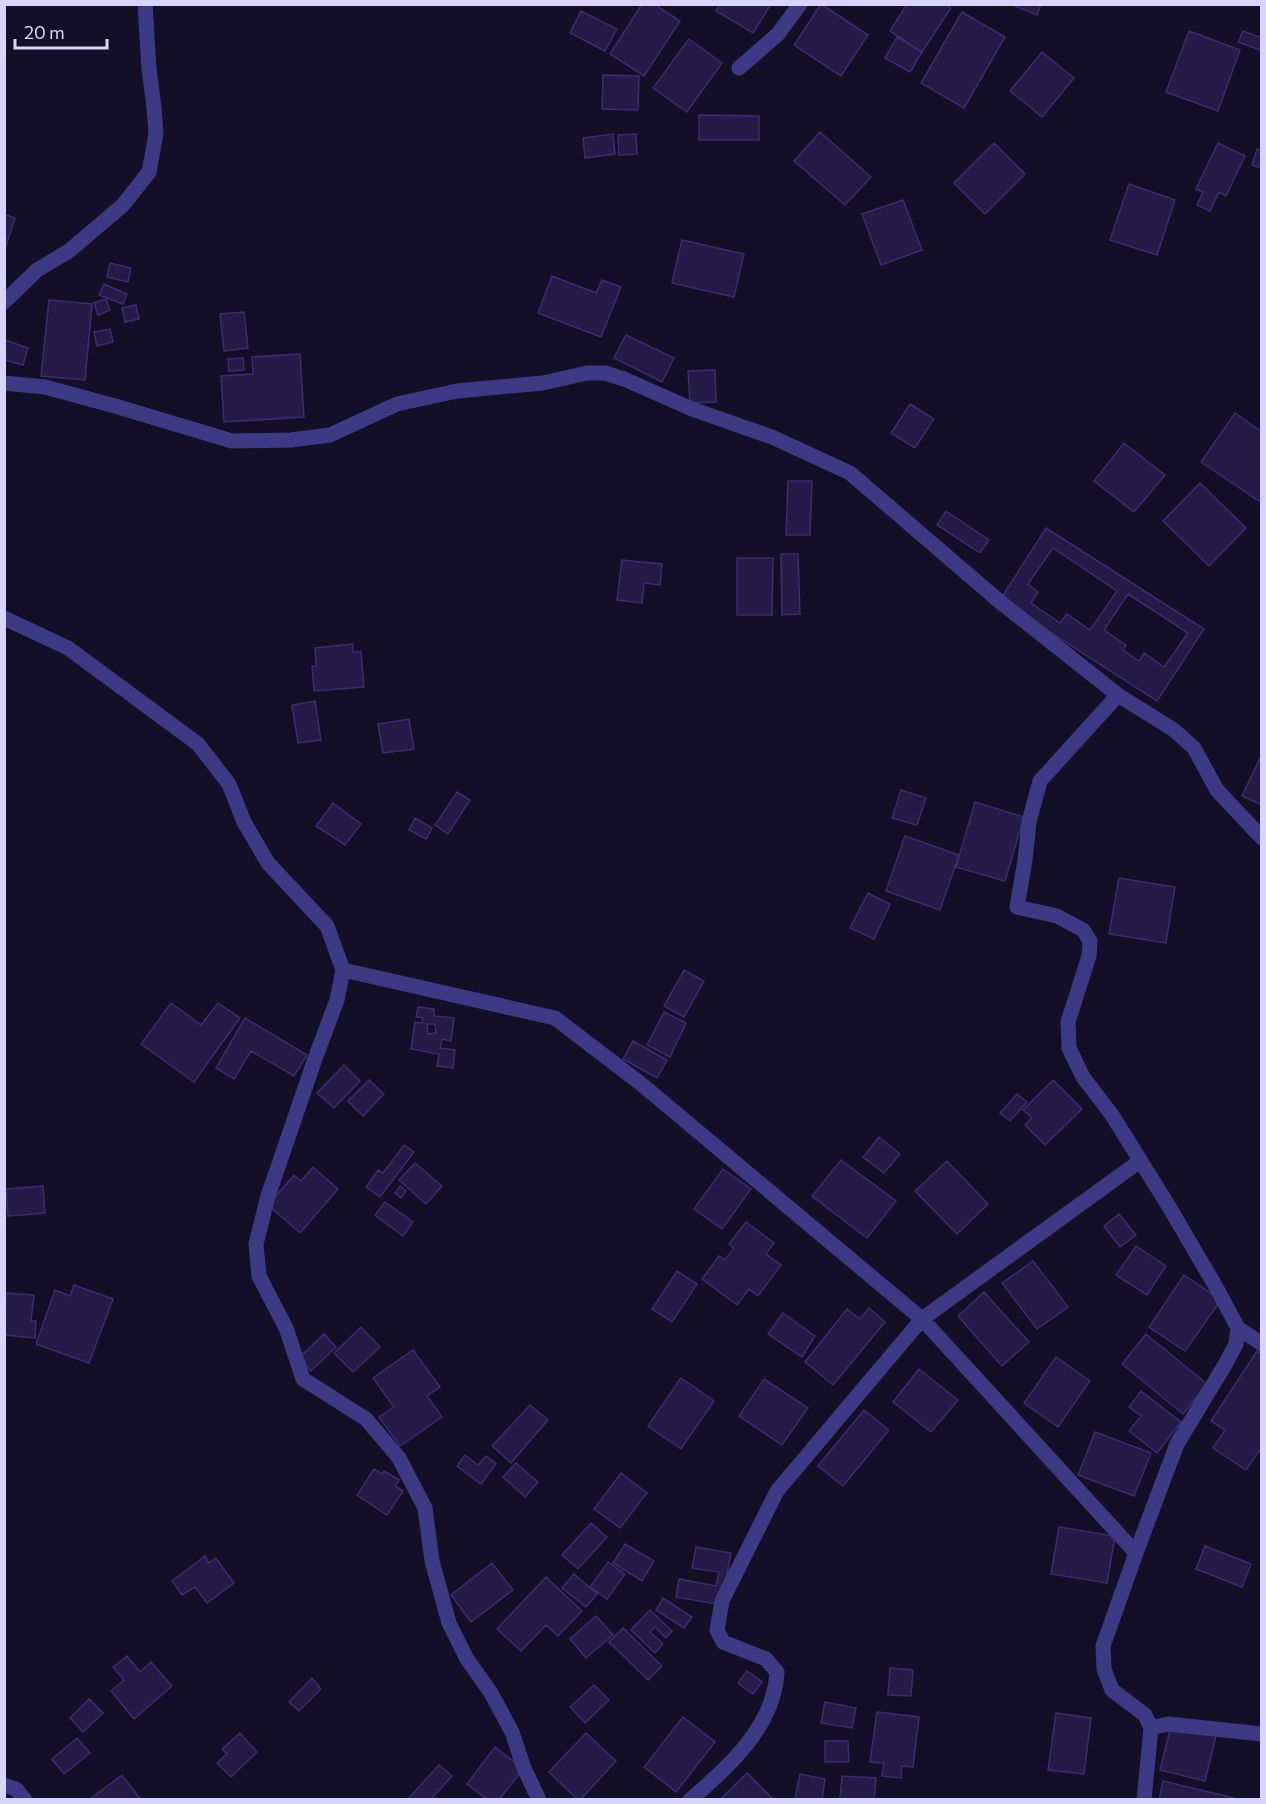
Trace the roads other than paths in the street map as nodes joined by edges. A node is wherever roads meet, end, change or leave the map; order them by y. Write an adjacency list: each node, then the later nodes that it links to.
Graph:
1 (145, 4): 4 (street)
2 (800, 4): 3 (street)
3 (739, 68)
4 (4, 302)
5 (4, 383): 7 (street)
6 (4, 618): 9 (street)
7 (1118, 695): 8 (street); 10 (street)
8 (1262, 838)
9 (343, 970): 11 (street); 19 (street)
10 (1140, 1161): 11 (street); 12 (street)
11 (922, 1319): 14 (street); 20 (street)
12 (1238, 1328): 13 (street); 14 (street)
13 (1262, 1344)
14 (1136, 1552): 15 (street)
15 (1151, 1728): 16 (street); 21 (street)
16 (1262, 1734)
17 (4, 1785): 18 (street)
18 (25, 1800)
19 (539, 1800)
20 (690, 1800)
21 (1144, 1800)

